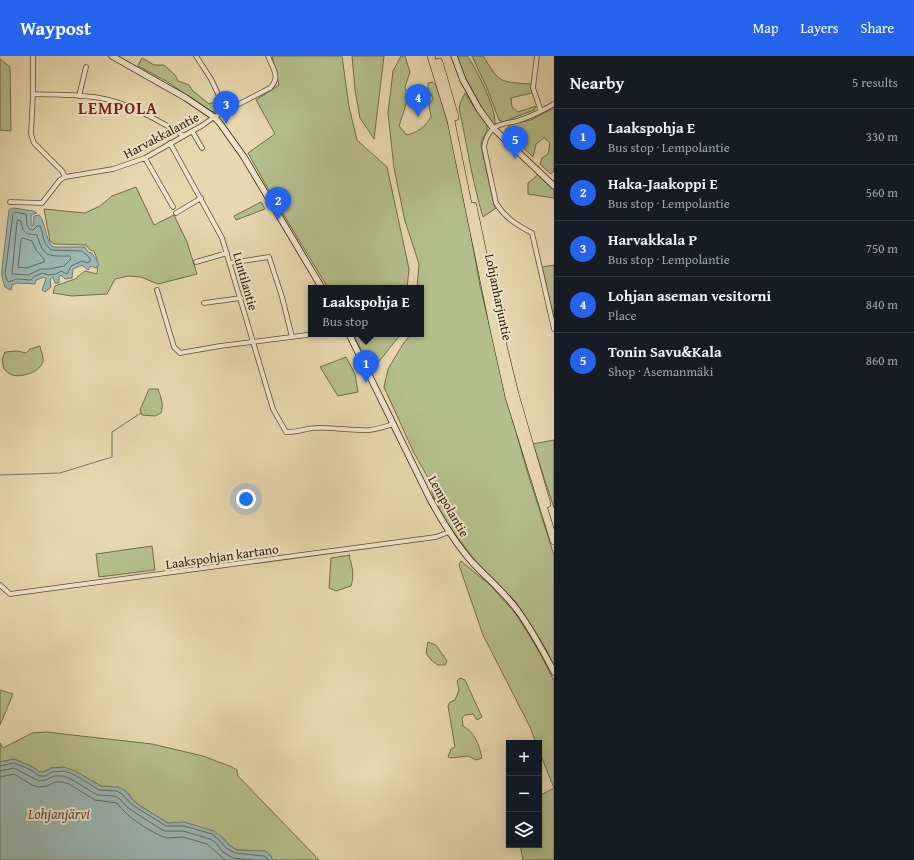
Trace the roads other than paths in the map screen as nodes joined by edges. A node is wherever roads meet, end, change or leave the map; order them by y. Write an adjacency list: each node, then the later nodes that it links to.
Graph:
1 (33, 56): 10 (street)
2 (112, 56): 15 (street)
3 (196, 56): 13 (street)
4 (268, 56): 13 (street, Harvakkalantie)
5 (431, 56): 43 (highway, Lohjanharjuntie)
6 (436, 56): 41 (highway, Lohjanharjuntie)
7 (536, 56): 14 (street)
8 (454, 58): 16 (street)
9 (86, 67): 11 (street)
10 (33, 94): 11 (street); 22 (street)
11 (79, 96): 18 (street)
12 (554, 104): 14 (street)
13 (226, 111): 15 (street, Harvakkalantie)
14 (541, 111): 16 (street)
15 (214, 117): 17 (street, Harvakkalantie); 31 (street)
16 (493, 128): 23 (street); 35 (street)
17 (192, 131): 18 (street, Harvakkalantie); 20 (street)
18 (184, 136): 19 (street, Harvakkalantie)
19 (170, 143): 21 (street, Harvakkalantie); 24 (street, Luntilantie)
20 (202, 148)
21 (145, 158): 22 (street, Harvakkalantie); 26 (street)
22 (65, 177): 25 (street)
23 (554, 186)
24 (201, 198): 27 (street); 28 (street, Luntilantie)
25 (10, 202)
26 (173, 207)
27 (176, 213)
28 (227, 253): 29 (street); 30 (street, Luntilantie)
29 (196, 262)
30 (230, 263): 33 (street, Luntilantie); 37 (street)
31 (320, 285)
32 (157, 290): 39 (street)
33 (241, 298): 34 (street); 39 (street, Luntilantie)
34 (204, 303)
35 (554, 329)
36 (307, 335): 37 (street)
37 (292, 337): 39 (street)
38 (350, 337): 40 (street, Lempolantie)
39 (252, 342): 40 (street, Luntilantie)
40 (394, 424): 42 (street, Lempolantie)
41 (554, 528)
42 (449, 532): 44 (street, Laakspohjan kartano); 45 (street, Lempolantie)
43 (554, 541)
44 (0, 585)
45 (554, 672)

